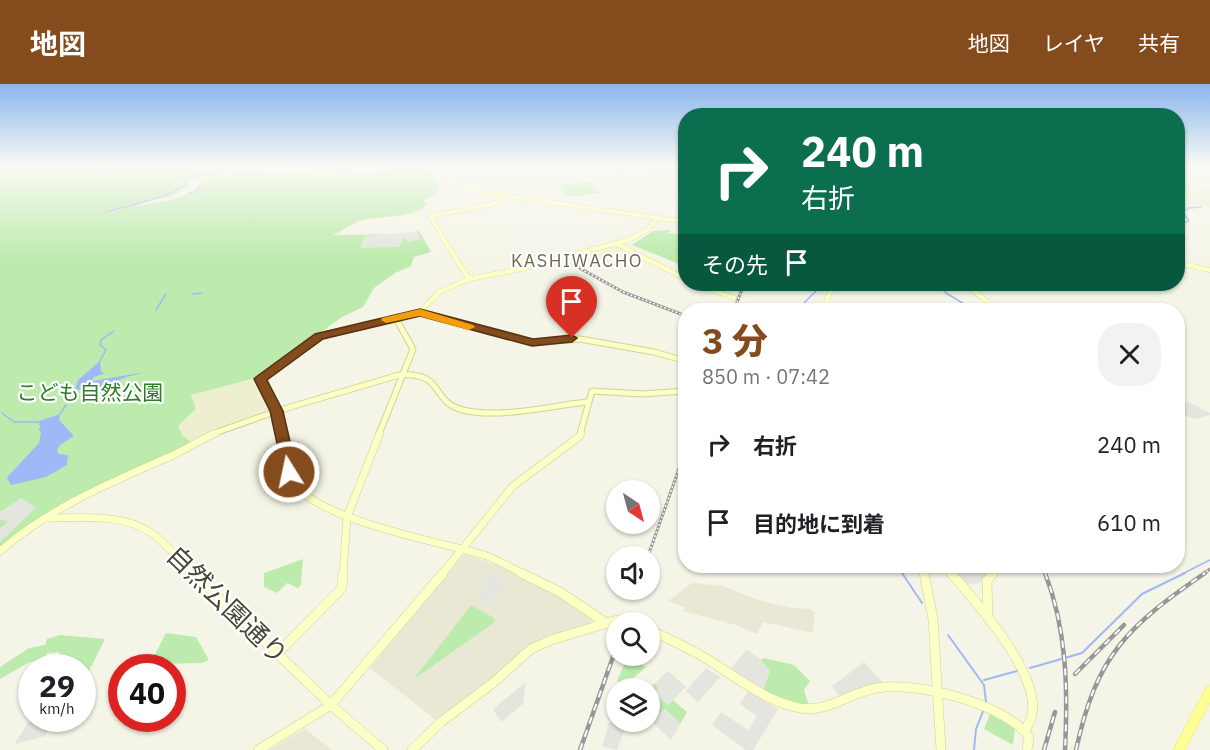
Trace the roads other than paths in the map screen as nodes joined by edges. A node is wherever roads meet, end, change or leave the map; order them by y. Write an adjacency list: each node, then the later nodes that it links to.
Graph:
1 (506, 197): 9 (street)
2 (515, 197): 3 (street)
3 (658, 218): 4 (street); 5 (street)
4 (678, 221)
5 (616, 243): 8 (street); 9 (street)
6 (1185, 265): 7 (street)
7 (1210, 270)
8 (678, 275)
9 (469, 279): 14 (street)
10 (715, 291): 12 (street)
11 (974, 291): 13 (street)
12 (734, 298)
13 (989, 303)
14 (420, 312): 15 (street); 16 (street)
15 (396, 318): 17 (street); 20 (street)
16 (678, 359)
17 (404, 374): 19 (street); 20 (street); 21 (street)
18 (678, 392): 19 (street)
19 (587, 402): 23 (street)
20 (277, 411): 21 (street); 22 (street)
21 (347, 517): 23 (street); 31 (street)
22 (44, 518): 24 (street); 31 (street, 自然公園通り)
23 (461, 550): 29 (street); 34 (street)
24 (0, 551)
25 (924, 573): 33 (street)
26 (951, 573): 28 (street)
27 (992, 573): 28 (street)
28 (988, 619): 35 (street)
29 (606, 623): 39 (street)
30 (660, 635): 33 (street)
31 (277, 654): 34 (street, 自然公園通り)
32 (1210, 691): 41 (main road)
33 (939, 693): 35 (street); 40 (street)
34 (331, 705): 37 (street); 38 (street, 自然公園通り)
35 (1024, 730): 36 (street)
36 (1027, 749)
37 (258, 750)
38 (383, 750)
39 (412, 750)
40 (941, 750)
41 (1179, 750)

